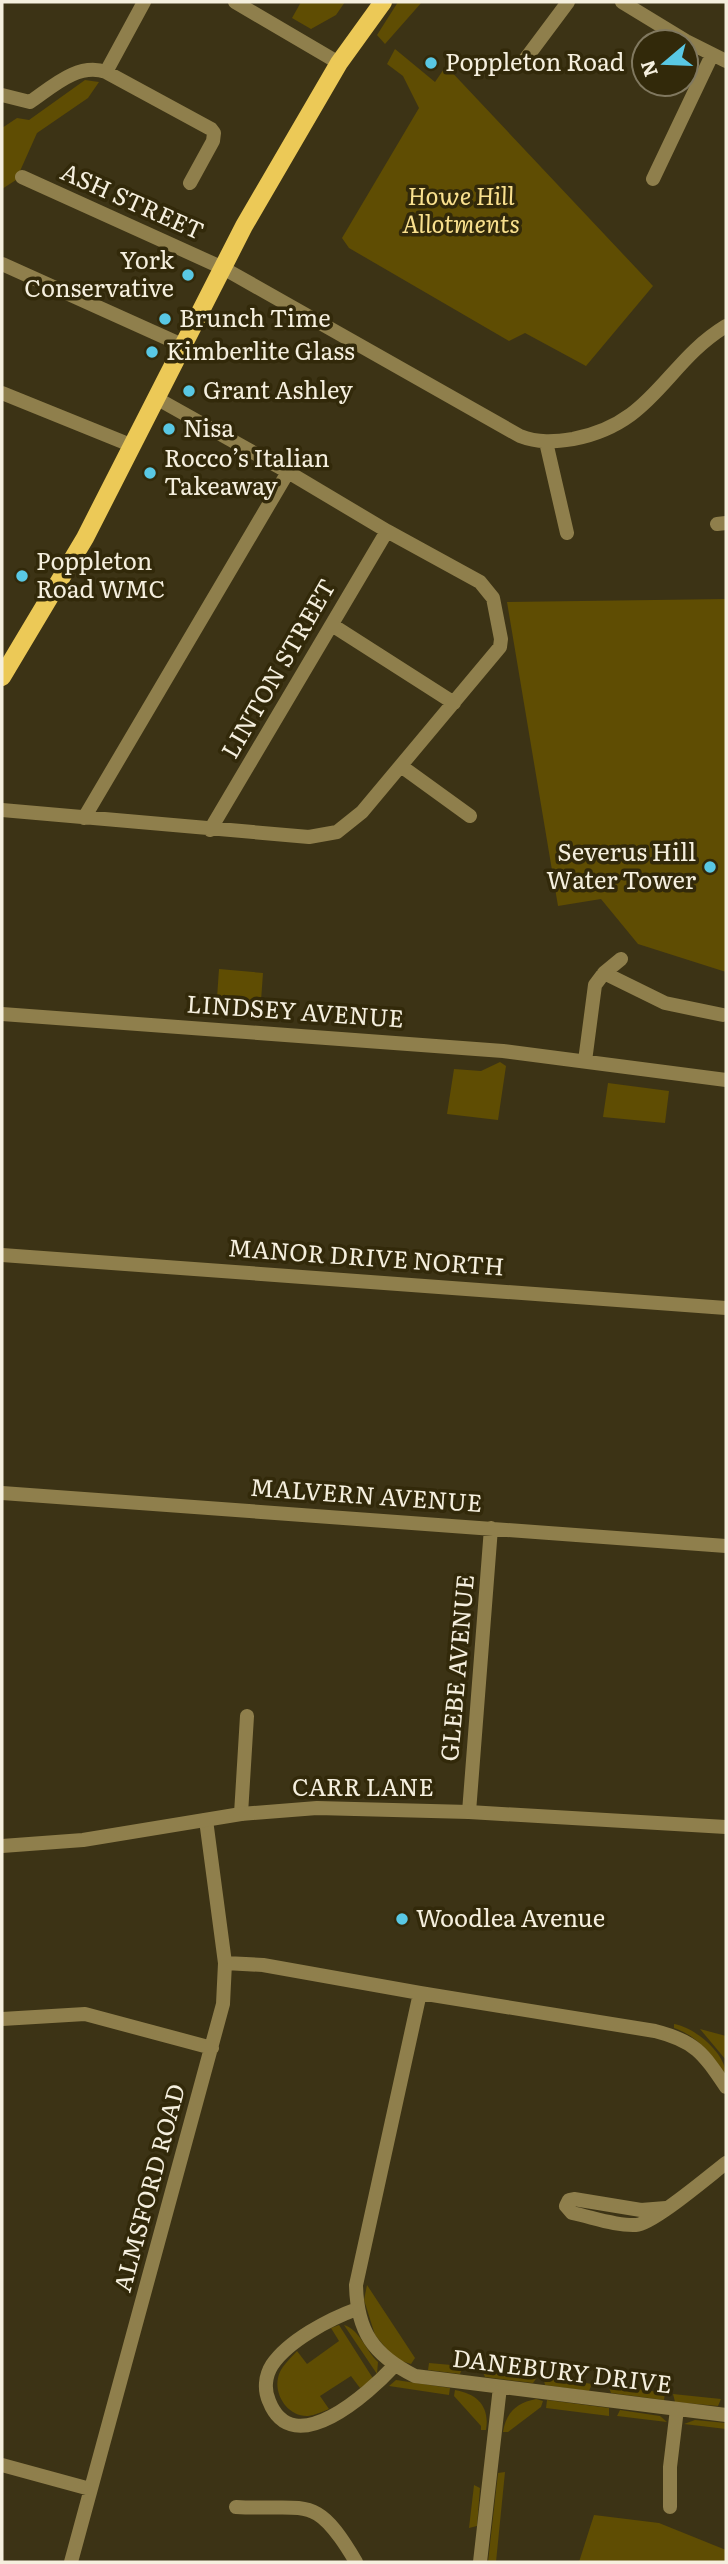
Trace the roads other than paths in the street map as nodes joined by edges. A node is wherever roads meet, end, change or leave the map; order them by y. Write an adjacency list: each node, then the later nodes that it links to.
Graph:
1 (144, 2): 10 (street)
2 (235, 2): 8 (street)
3 (383, 2): 8 (main road)
4 (568, 2): 9 (street)
5 (622, 2): 6 (street)
6 (712, 55): 7 (street); 13 (street)
7 (726, 61)
8 (339, 63): 16 (main road)
9 (521, 65)
10 (106, 72): 11 (street); 14 (street)
11 (2, 96)
12 (22, 177): 16 (street, ASH STREET)
13 (653, 179)
14 (190, 183)
15 (2, 264): 18 (street)
16 (223, 268): 18 (main road); 21 (street, ASH STREET)
17 (726, 326): 21 (street)
18 (182, 345): 20 (main road)
19 (2, 393): 22 (street)
20 (156, 398): 22 (main road); 23 (street)
21 (546, 442): 25 (street)
22 (132, 446): 27 (main road)
23 (288, 472): 24 (street); 32 (street)
24 (387, 531): 26 (street, LINTON STREET); 28 (street)
25 (568, 533)
26 (332, 625): 28 (street); 33 (street, LINTON STREET)
27 (2, 677)
28 (454, 703): 29 (street)
29 (401, 766): 31 (street); 33 (street)
30 (2, 810): 32 (street)
31 (470, 816)
32 (84, 818): 33 (street)
33 (210, 830)
34 (621, 959): 35 (street)
35 (604, 973): 37 (street); 38 (street)
36 (2, 1014): 38 (street, LINDSEY AVENUE)
37 (723, 1015)
38 (585, 1062): 39 (street, LINDSEY AVENUE)
39 (726, 1080)
40 (2, 1255): 41 (street, MANOR DRIVE NORTH)
41 (726, 1308)
42 (2, 1493): 43 (street, MALVERN AVENUE)
43 (491, 1528): 44 (street, MALVERN AVENUE); 46 (street, GLEBE AVENUE)
44 (726, 1546)
45 (247, 1716): 47 (street)
46 (469, 1812): 47 (street, CARR LANE); 49 (street, CARR LANE)
47 (241, 1814): 48 (street, CARR LANE)
48 (206, 1820): 50 (street, CARR LANE); 51 (street, ALMSFORD ROAD)
49 (726, 1827)
50 (2, 1846)
51 (225, 1963): 52 (street); 54 (street, ALMSFORD ROAD)
52 (420, 1993): 55 (street); 58 (street, DANEBURY DRIVE)
53 (2, 2019): 54 (street)
54 (212, 2048): 64 (street, ALMSFORD ROAD)
55 (726, 2087)
56 (726, 2163): 57 (street)
57 (666, 2208): 57 (street)
58 (356, 2309): 59 (street, DANEBURY DRIVE); 59 (street)
59 (394, 2366): 60 (street, DANEBURY DRIVE)
60 (500, 2387): 61 (street, DANEBURY DRIVE); 69 (street)
61 (677, 2409): 62 (street, DANEBURY DRIVE); 66 (street)
62 (726, 2415)
63 (2, 2465): 64 (street)
64 (90, 2489): 67 (street, ALMSFORD ROAD)
65 (236, 2507): 68 (street)
66 (670, 2508)
67 (71, 2562)
68 (356, 2562)
69 (480, 2562)

